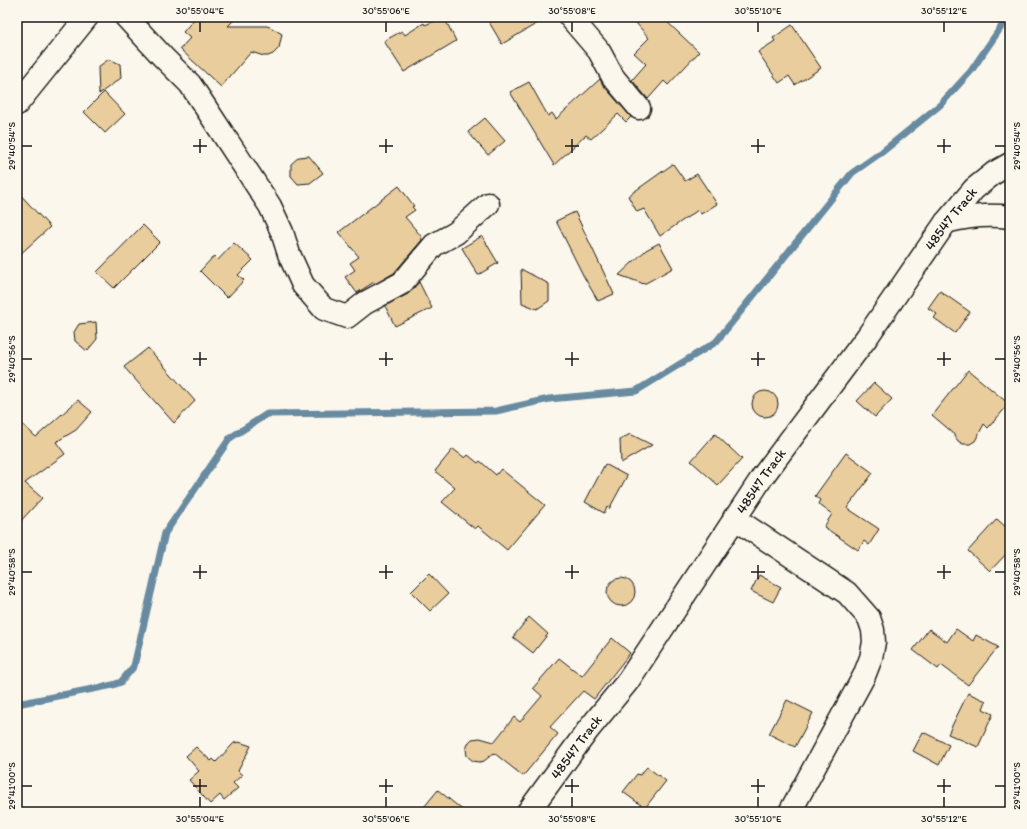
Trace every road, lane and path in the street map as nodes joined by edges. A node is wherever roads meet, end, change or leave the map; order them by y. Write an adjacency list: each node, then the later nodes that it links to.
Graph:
1 (87, 17): 4 (street)
2 (126, 17): 7 (street)
3 (570, 17): 5 (street)
4 (17, 104)
5 (639, 108)
6 (1010, 164): 9 (street, 48547 Track)
7 (488, 204)
8 (1010, 217): 9 (street)
9 (946, 222): 10 (street, 48547 Track)
10 (734, 518): 11 (street, 48547 Track); 12 (street)
11 (528, 812)
12 (790, 812)

